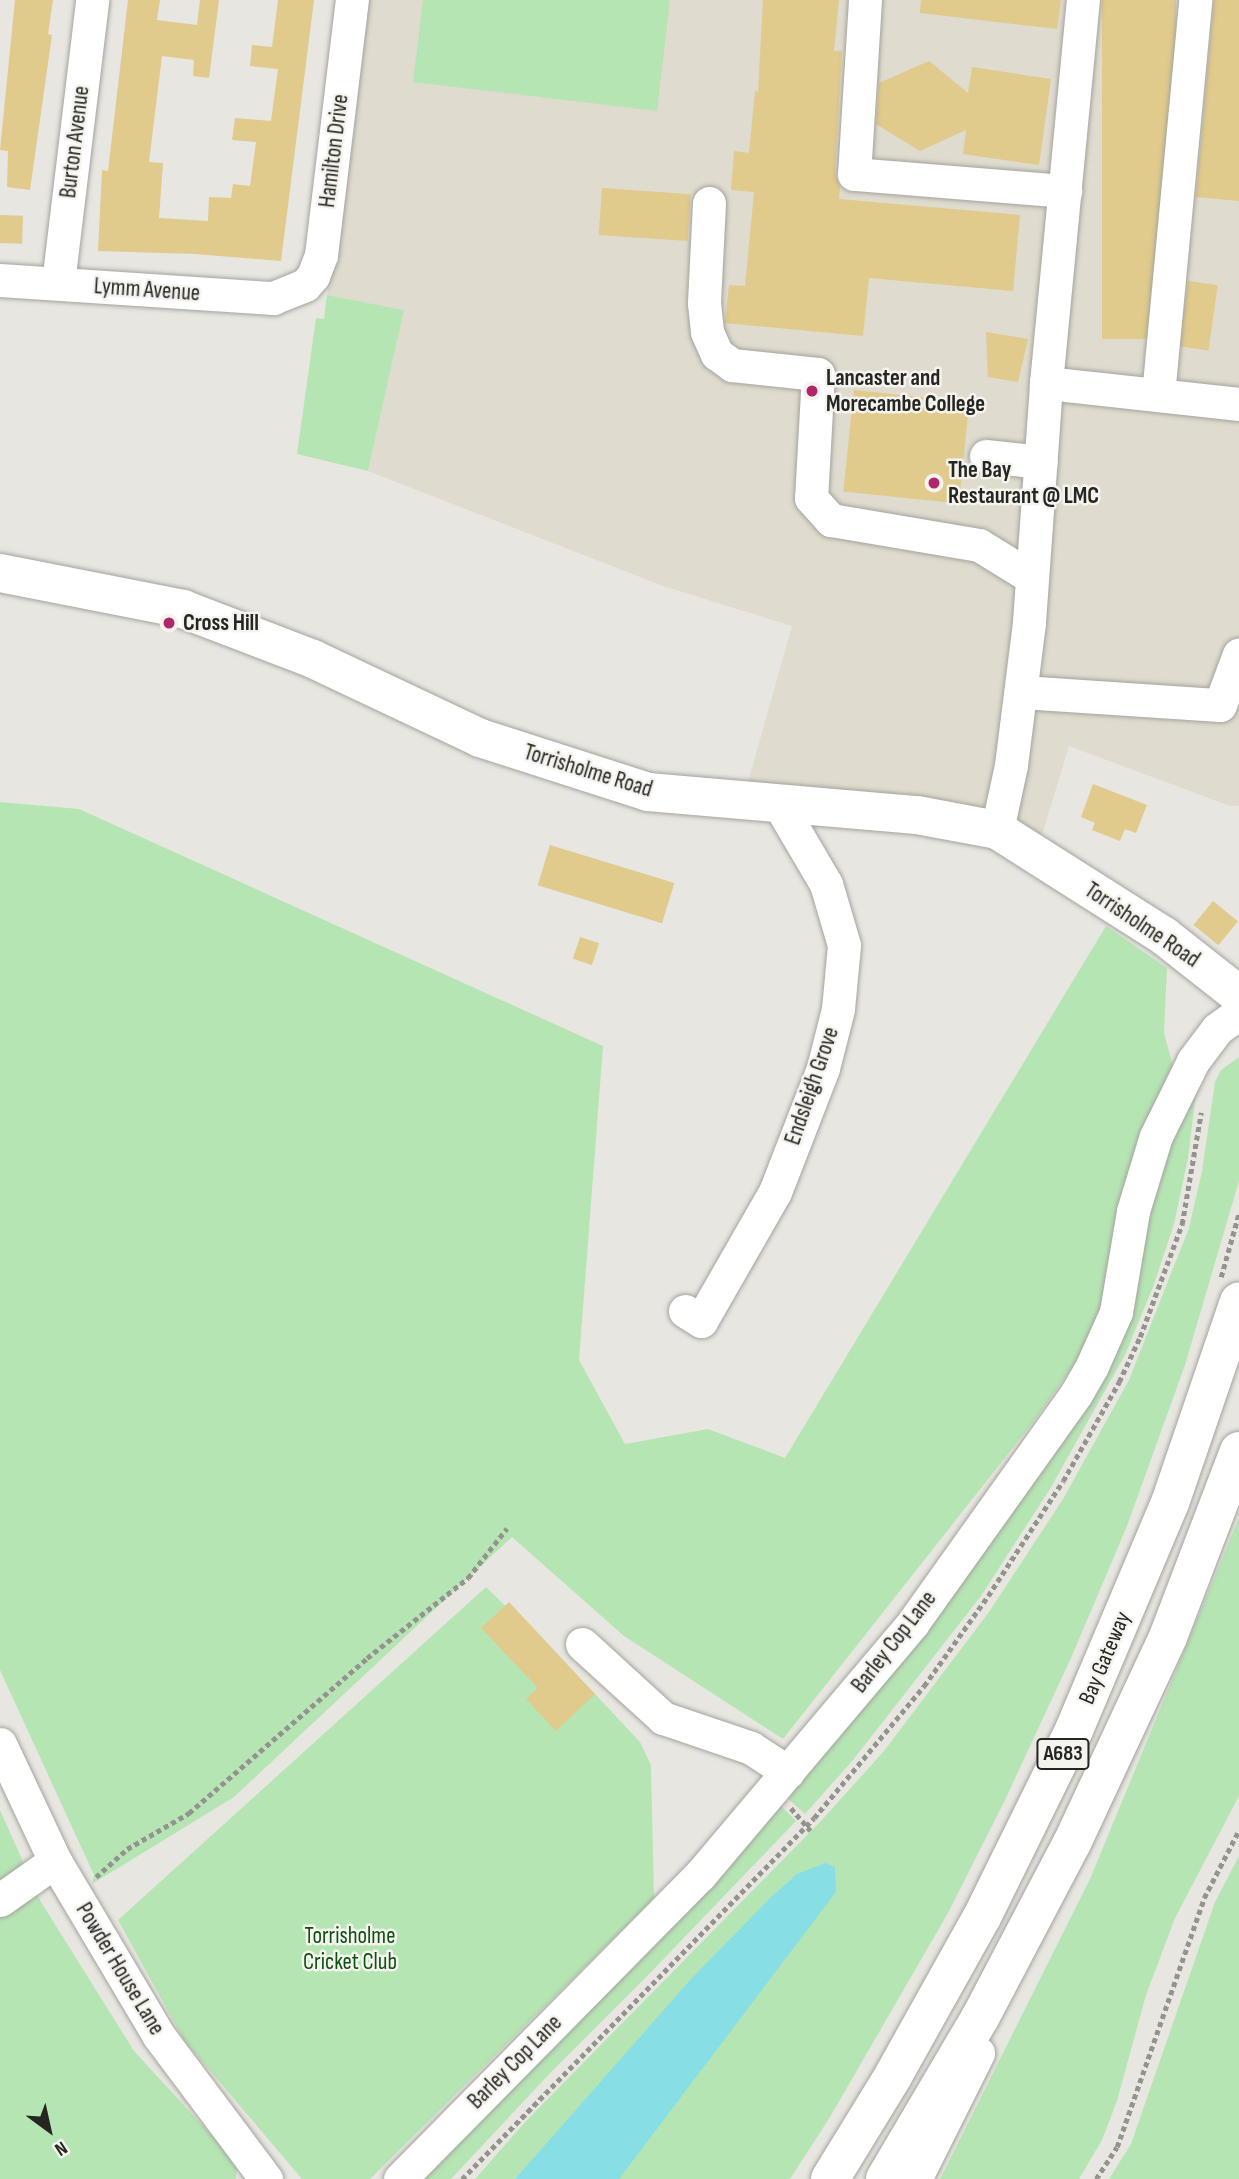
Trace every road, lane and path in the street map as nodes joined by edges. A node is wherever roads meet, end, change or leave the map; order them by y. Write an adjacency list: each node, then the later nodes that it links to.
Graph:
1 (92, 0): 9 (street, Burton Avenue)
2 (352, 0): 10 (street, Hamilton Drive)
3 (865, 0): 6 (street)
4 (1083, 0): 6 (street)
5 (1195, 0): 12 (street)
6 (1065, 191): 11 (street)
7 (709, 203): 17 (street)
8 (0, 280): 9 (street, Lymm Avenue)
9 (58, 283): 10 (street, Lymm Avenue)
10 (294, 291)
11 (1046, 383): 12 (street); 15 (street)
12 (1158, 395): 13 (street)
13 (1239, 404)
14 (986, 456): 15 (street)
15 (1041, 462): 17 (street)
16 (0, 573): 20 (main road, Torrisholme Road)
17 (1031, 577): 19 (street)
18 (1239, 653): 19 (street)
19 (1021, 692): 21 (street)
20 (779, 804): 21 (main road, Torrisholme Road); 26 (street, Endsleigh Grove)
21 (997, 830): 22 (main road, Torrisholme Road)
22 (1239, 995)
23 (1239, 1013): 31 (street, Barley Cop Lane)
24 (1239, 1213): 25 (path)
25 (1229, 1292): 39 (main road, Bay Gateway / A683)
26 (701, 1320)
27 (1239, 1451): 33 (main road, Bay Gateway / A683)
28 (507, 1528): 35 (path)
29 (582, 1644): 31 (street)
30 (0, 1744): 34 (street, Powder House Lane)
31 (788, 1772): 38 (street, Barley Cop Lane)
32 (1239, 1830): 42 (path)
33 (1072, 1843): 40 (main road, Bay Gateway / A683); 41 (street)
34 (55, 1861): 35 (street, Powder House Lane); 36 (street)
35 (75, 1895): 37 (street, Powder House Lane)
36 (0, 1900)
37 (265, 2179)
38 (400, 2179)
39 (830, 2179)
40 (885, 2179)
41 (915, 2179)
42 (1096, 2179)

